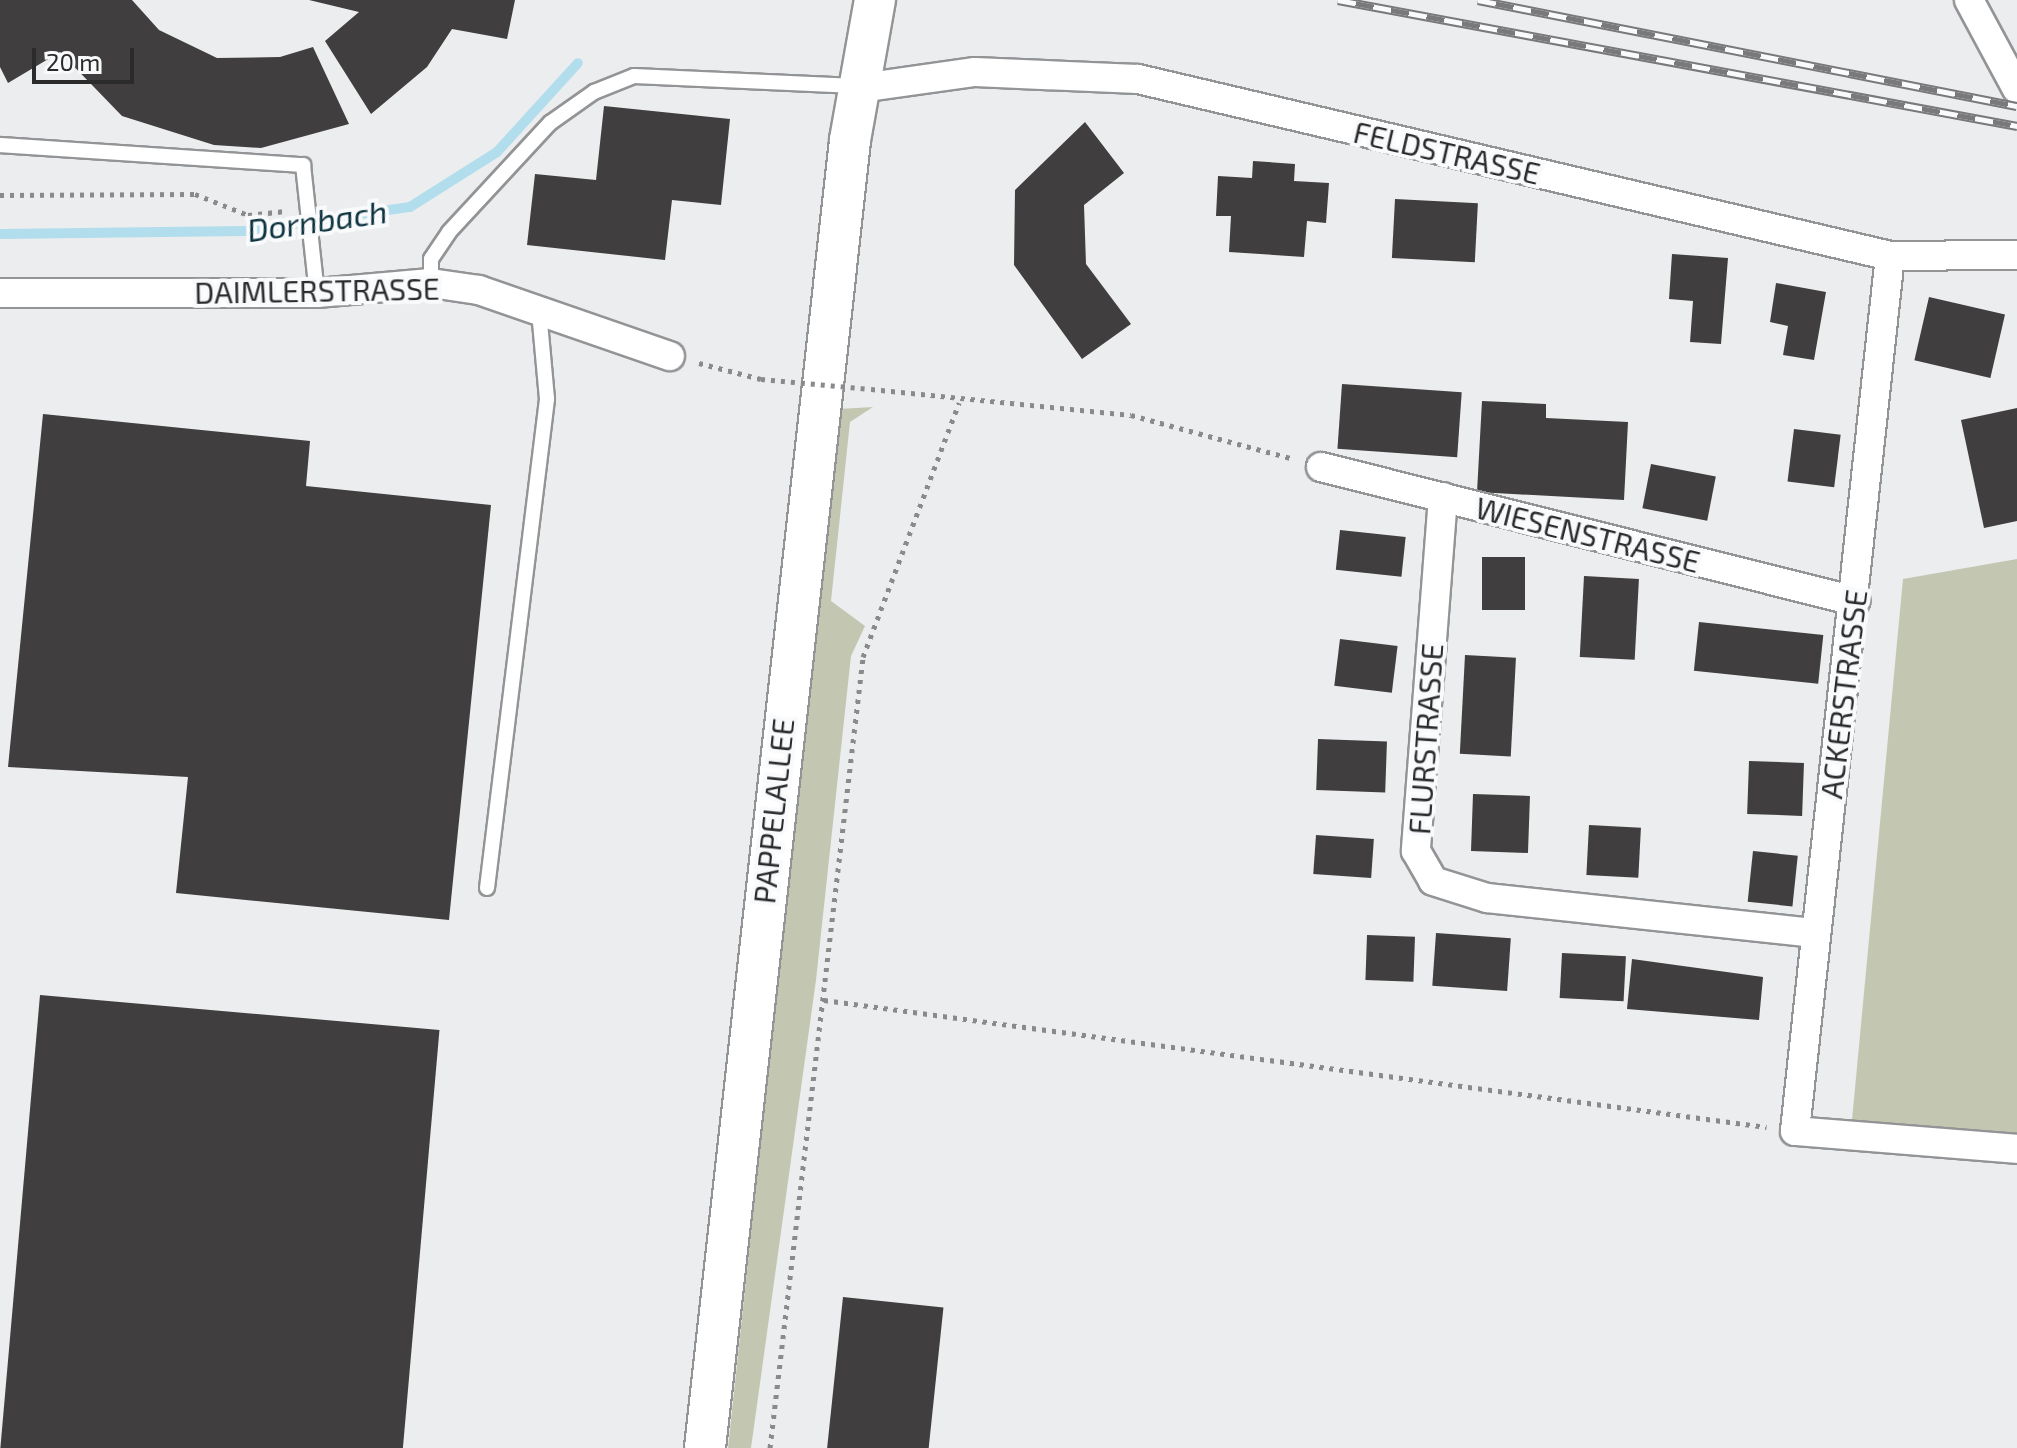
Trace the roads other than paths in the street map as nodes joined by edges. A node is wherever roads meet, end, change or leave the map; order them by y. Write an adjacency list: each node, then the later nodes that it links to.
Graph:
1 (875, 0): 4 (street, PAPPELALLEE)
2 (883, 0): 4 (street, PAPPELALLEE)
3 (1969, 0): 5 (street)
4 (866, 86): 8 (street, FELDSTRASSE); 9 (lane); 20 (street, PAPPELALLEE)
5 (2017, 89)
6 (0, 145): 11 (lane)
7 (2017, 255): 8 (street, FELDSTRASSE)
8 (1890, 256): 16 (street, ACKERSTRASSE)
9 (431, 283): 11 (street, DAIMLERSTRASSE); 12 (street, DAIMLERSTRASSE)
10 (0, 293): 11 (street, DAIMLERSTRASSE)
11 (317, 293)
12 (539, 311): 13 (street, DAIMLERSTRASSE); 17 (lane)
13 (670, 356)
14 (1321, 467): 15 (street, WIESENSTRASSE)
15 (1443, 497): 16 (street, WIESENSTRASSE); 18 (street, FLURSTRASSE)
16 (1855, 601): 18 (street, ACKERSTRASSE)
17 (487, 888)
18 (1813, 933): 19 (street, ACKERSTRASSE)
19 (2017, 1149)
20 (705, 1448)

